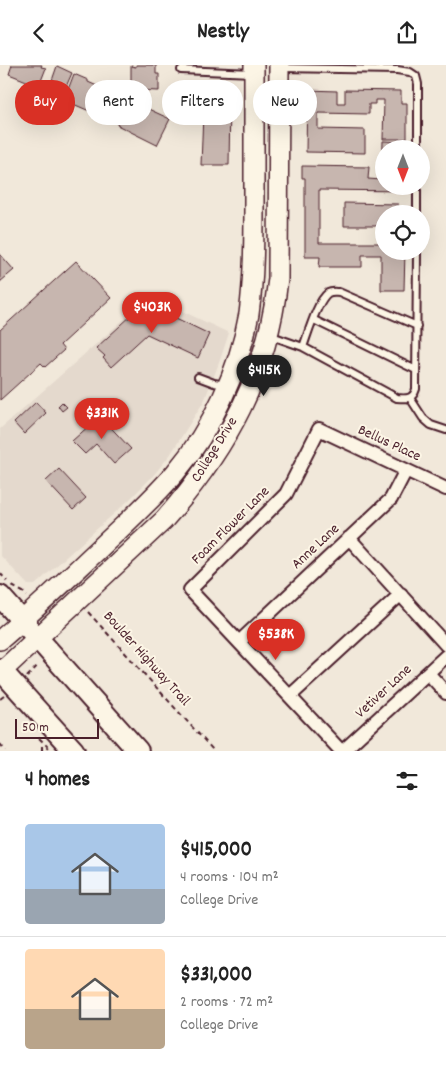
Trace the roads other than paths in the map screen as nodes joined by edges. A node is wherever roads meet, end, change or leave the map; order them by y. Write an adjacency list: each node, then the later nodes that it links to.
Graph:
1 (279, 67): 2 (main road); 4 (lane); 9 (main road, College Drive)
2 (254, 69): 3 (lane); 6 (main road, College Drive)
3 (181, 70)
4 (418, 140)
5 (417, 260): 8 (lane)
6 (253, 263): 9 (main road); 13 (main road, College Drive)
7 (314, 320): 8 (lane); 10 (lane); 11 (lane)
8 (416, 326): 11 (lane)
9 (269, 335): 10 (lane); 14 (main road, College Drive)
10 (303, 347): 15 (lane)
11 (416, 370): 15 (lane)
12 (198, 377): 13 (lane)
13 (227, 385): 14 (main road); 23 (main road, College Drive)
14 (248, 393): 24 (main road, College Drive)
15 (410, 398): 17 (lane)
16 (319, 429): 18 (street, Bellus Place); 26 (street, Foam Flower Lane)
17 (446, 430)
18 (406, 470): 19 (street, Bellus Place); 20 (street, Anne Lane)
19 (446, 489)
20 (349, 538): 21 (street); 26 (street, Anne Lane)
21 (400, 594): 27 (street); 32 (street)
22 (0, 596): 23 (main road)
23 (22, 622): 24 (main road); 25 (main road, College Drive)
24 (36, 638): 29 (main road, College Drive); 34 (main road)
25 (0, 640)
26 (239, 642): 32 (street)
27 (446, 645)
28 (446, 656): 30 (street, Vetiver Lane)
29 (1, 670): 33 (main road)
30 (428, 673): 31 (street); 35 (street, Vetiver Lane)
31 (446, 693)
32 (290, 696): 35 (street)
33 (74, 751)
34 (138, 751)
35 (342, 751)

